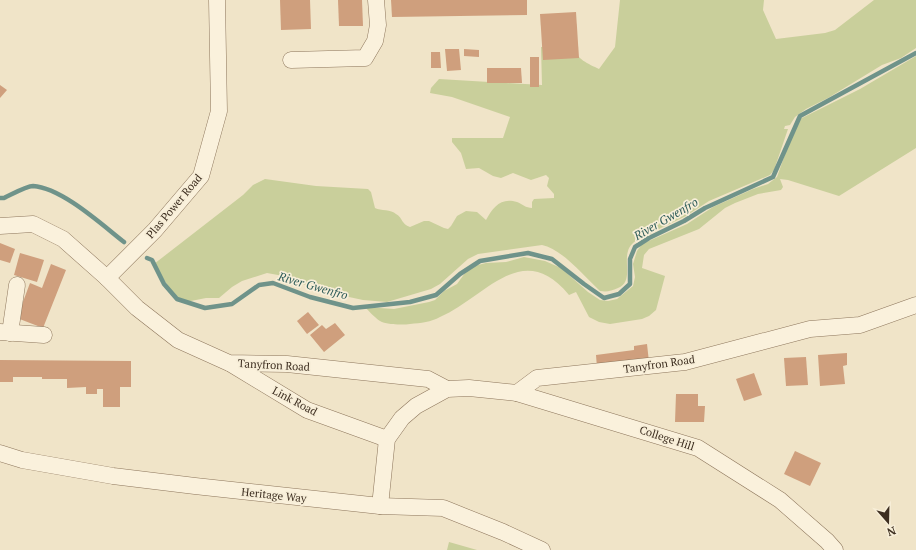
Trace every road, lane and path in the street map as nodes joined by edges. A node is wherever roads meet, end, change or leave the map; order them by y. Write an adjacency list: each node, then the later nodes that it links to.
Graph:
1 (217, 0): 5 (street, Plas Power Road)
2 (376, 0): 3 (street)
3 (291, 60)
4 (0, 226): 5 (street, Tanyfron Road)
5 (107, 278): 10 (street, Tanyfron Road)
6 (17, 285): 8 (street)
7 (916, 305): 12 (street, Tanyfron Road)
8 (5, 333): 9 (street)
9 (44, 335)
10 (230, 363): 11 (street, Tanyfron Road); 13 (street, Link Road)
11 (447, 389): 12 (street); 13 (street)
12 (517, 393): 17 (street, College Hill)
13 (387, 439): 15 (street)
14 (0, 453): 15 (street, Heritage Way)
15 (380, 506): 16 (street, Heritage Way)
16 (542, 550)
17 (835, 550)

